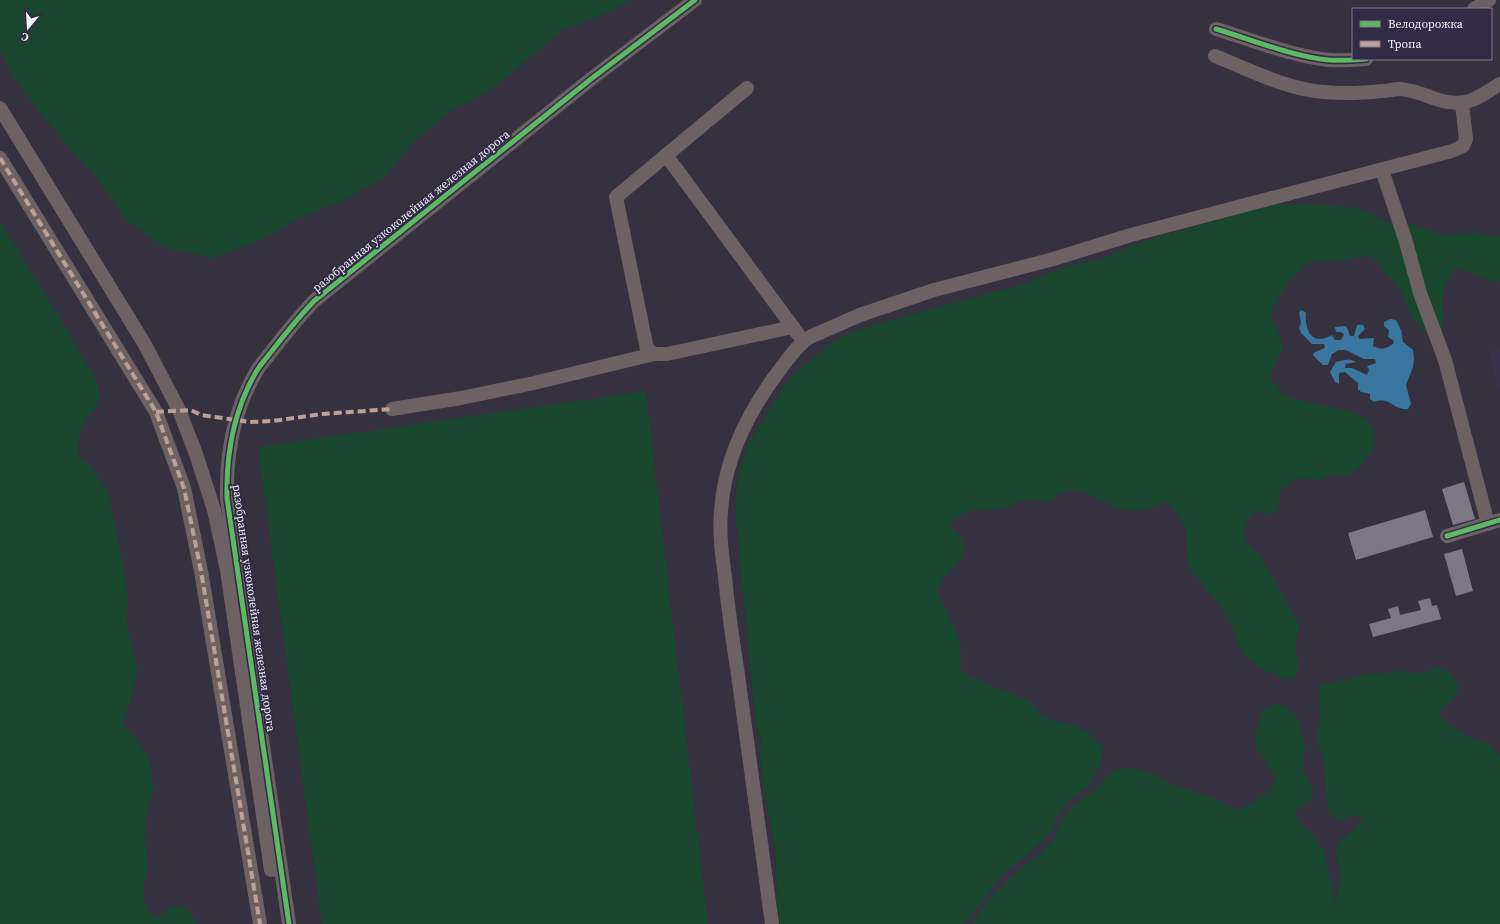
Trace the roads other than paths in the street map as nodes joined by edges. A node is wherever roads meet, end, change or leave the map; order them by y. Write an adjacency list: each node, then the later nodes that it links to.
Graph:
1 (695, 0): 22 (street, разобранная узкоколейная железная дорога)
2 (1489, 0): 3 (street)
3 (1476, 8)
4 (1216, 29): 6 (street)
5 (1215, 56): 9 (street)
6 (1352, 59)
7 (1500, 84): 9 (street)
8 (747, 88): 11 (street)
9 (1462, 104): 13 (street)
10 (0, 108): 21 (street)
11 (666, 155): 14 (street); 16 (street)
12 (0, 158): 20 (street)
13 (1382, 170): 15 (street); 18 (street)
14 (793, 327): 15 (street); 16 (street)
15 (803, 341): 23 (street)
16 (654, 354): 17 (street)
17 (392, 409)
18 (1494, 522): 19 (street)
19 (1447, 536)
20 (260, 924)
21 (279, 924)
22 (289, 924)
23 (772, 924)

